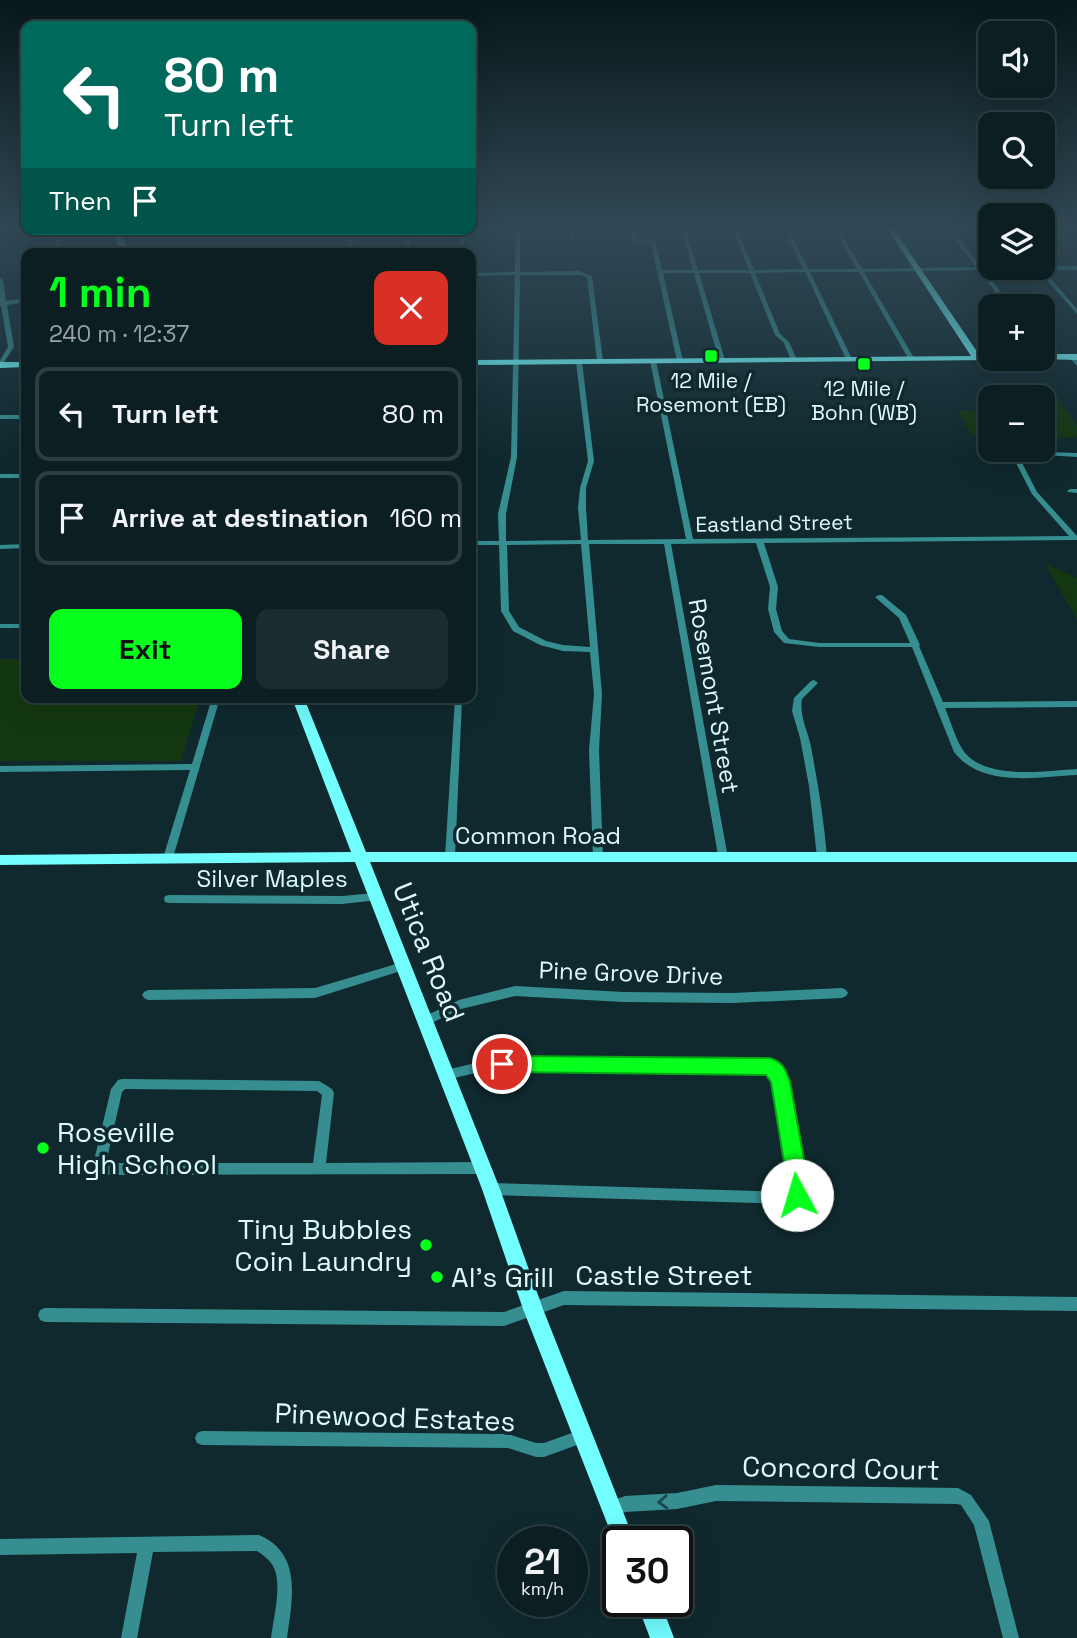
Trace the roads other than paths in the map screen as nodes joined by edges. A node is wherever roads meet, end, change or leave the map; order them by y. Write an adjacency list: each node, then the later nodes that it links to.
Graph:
1 (2, 304): 23 (street)
2 (518, 304): 20 (street)
3 (593, 304): 17 (street)
4 (667, 304): 19 (street)
5 (706, 304): 15 (street)
6 (766, 304): 16 (street)
7 (823, 304): 13 (street)
8 (880, 304): 11 (street)
9 (941, 304): 12 (main road)
10 (1055, 356): 14 (main road)
11 (911, 358): 12 (main road); 13 (main road)
12 (977, 358)
13 (849, 359): 16 (main road)
14 (1075, 359)
15 (722, 360): 16 (main road); 19 (main road)
16 (794, 360)
17 (600, 361): 18 (main road); 21 (main road)
18 (653, 361): 19 (main road); 35 (street)
19 (680, 361)
20 (517, 362): 21 (main road); 22 (main road); 38 (street)
21 (579, 362): 36 (street)
22 (476, 363)
23 (0, 365): 24 (main road)
24 (21, 365)
25 (0, 417): 26 (street)
26 (21, 417)
27 (1055, 454): 28 (street)
28 (1077, 455)
29 (1018, 462): 32 (street)
30 (0, 476): 31 (street)
31 (21, 476)
32 (1076, 538): 33 (street, Eastland Street)
33 (759, 540): 35 (street, Eastland Street); 44 (street)
34 (667, 541): 35 (street, Eastland Street); 36 (street, Eastland Street); 61 (street, Rosemont Street)
35 (690, 541)
36 (585, 542): 38 (street, Eastland Street); 45 (street)
37 (476, 543): 38 (street, Eastland Street)
38 (501, 543): 45 (street)
39 (21, 546): 40 (street)
40 (0, 547)
41 (879, 597): 44 (street)
42 (0, 626): 43 (street)
43 (21, 626)
44 (916, 645): 51 (street)
45 (595, 650): 60 (street)
46 (814, 682): 57 (street)
47 (215, 703): 52 (street)
48 (300, 703): 55 (main road, Utica Road)
49 (458, 703): 59 (street)
50 (1077, 704): 51 (street)
51 (940, 705): 54 (street)
52 (196, 767): 53 (street); 58 (street)
53 (0, 769)
54 (1077, 772)
55 (359, 855): 58 (main road, Common Road); 59 (main road, Common Road); 63 (main road, Utica Road)
56 (1077, 856): 57 (main road, Common Road)
57 (822, 857): 61 (main road, Common Road)
58 (168, 858): 62 (main road, Common Road)
59 (450, 858): 60 (main road, Common Road)
60 (598, 858): 61 (main road, Common Road)
61 (723, 858)
62 (0, 860)
63 (375, 897): 64 (street, Silver Maples); 65 (main road, Utica Road)
64 (169, 899)
65 (403, 966): 67 (street); 68 (main road, Utica Road)
66 (842, 993): 68 (street, Pine Grove Drive)
67 (148, 995)
68 (425, 1021): 69 (main road, Utica Road)
69 (446, 1075): 71 (main road, Utica Road); 72 (street)
70 (319, 1168): 70 (street); 71 (street)
71 (483, 1168): 72 (main road, Utica Road)
72 (491, 1189): 74 (main road, Utica Road)
73 (1077, 1304): 74 (street, Castle Street)
74 (533, 1309): 75 (street, Castle Street); 76 (main road, Utica Road)
75 (45, 1315)
76 (583, 1436): 77 (street, Pinewood Estates); 78 (main road, Utica Road)
77 (202, 1438)
78 (611, 1507): 79 (main road, Utica Road); 86 (street, Concord Court, one-way to 78)
79 (618, 1526)
80 (148, 1544): 81 (street); 83 (street); 84 (street)
81 (0, 1547)
82 (654, 1617): 85 (main road)
83 (130, 1638)
84 (279, 1638)
85 (662, 1638)
86 (1011, 1638)

